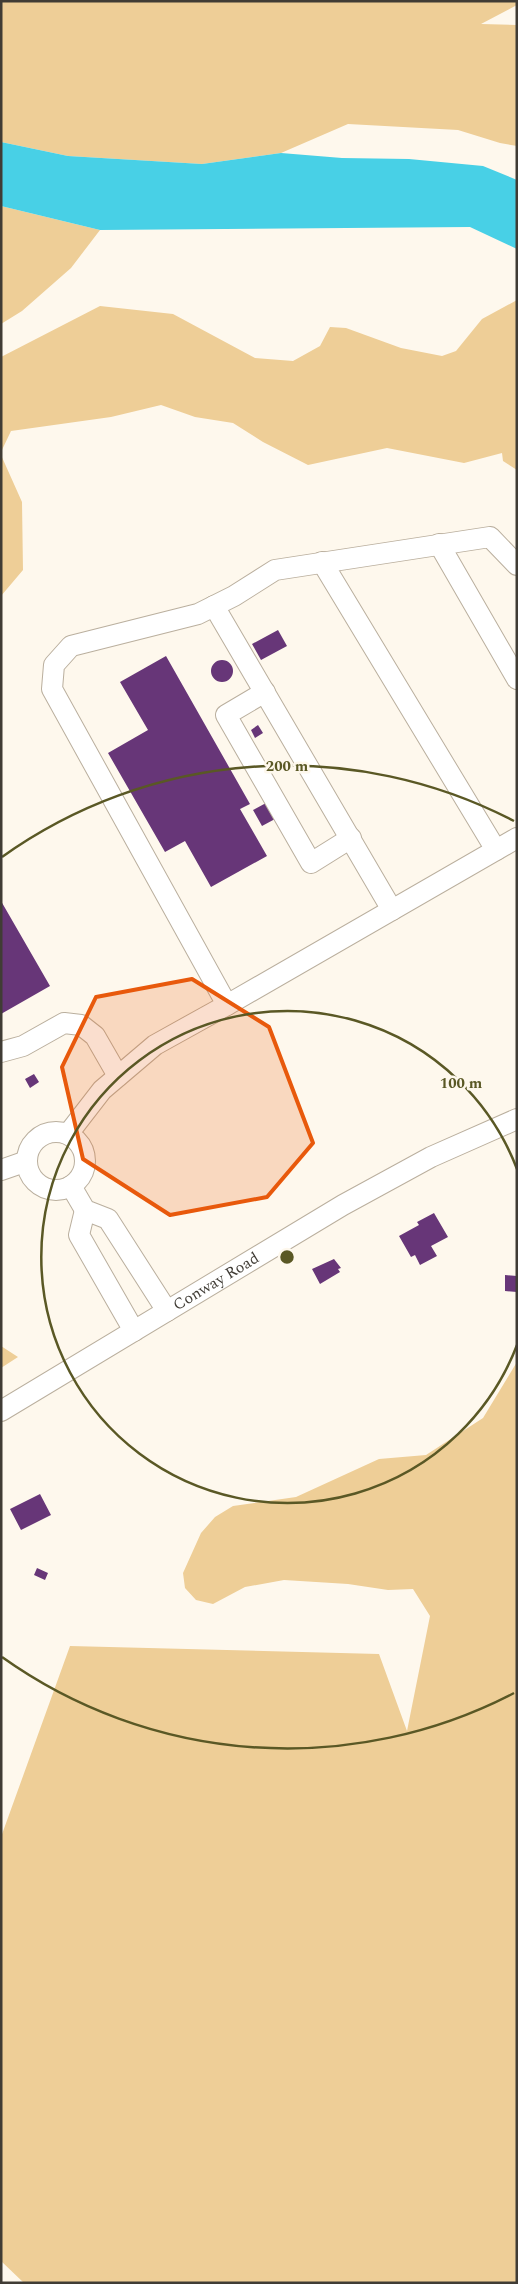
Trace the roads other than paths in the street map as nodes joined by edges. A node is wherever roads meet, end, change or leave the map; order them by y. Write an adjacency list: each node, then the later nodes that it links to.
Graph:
1 (439, 544): 2 (street); 3 (street); 5 (street)
2 (322, 562): 4 (street); 9 (street)
3 (517, 565)
4 (214, 606): 6 (street); 11 (street)
5 (517, 679)
6 (265, 692): 7 (street); 7 (street)
7 (350, 838): 10 (street)
8 (517, 838): 9 (street)
9 (496, 850): 10 (street)
10 (392, 910): 11 (street)
11 (227, 1005): 13 (street)
12 (1, 1052): 13 (street)
13 (118, 1076): 15 (street)
14 (517, 1119): 20 (street, Conway Road)
15 (68, 1134): 16 (street); 18 (street)
16 (27, 1161): 17 (street); 18 (street)
17 (1, 1170)
18 (71, 1186): 19 (street)
19 (85, 1210): 20 (street); 21 (street)
20 (167, 1311): 21 (street, Conway Road)
21 (134, 1331): 22 (street, Conway Road)
22 (1, 1411)

